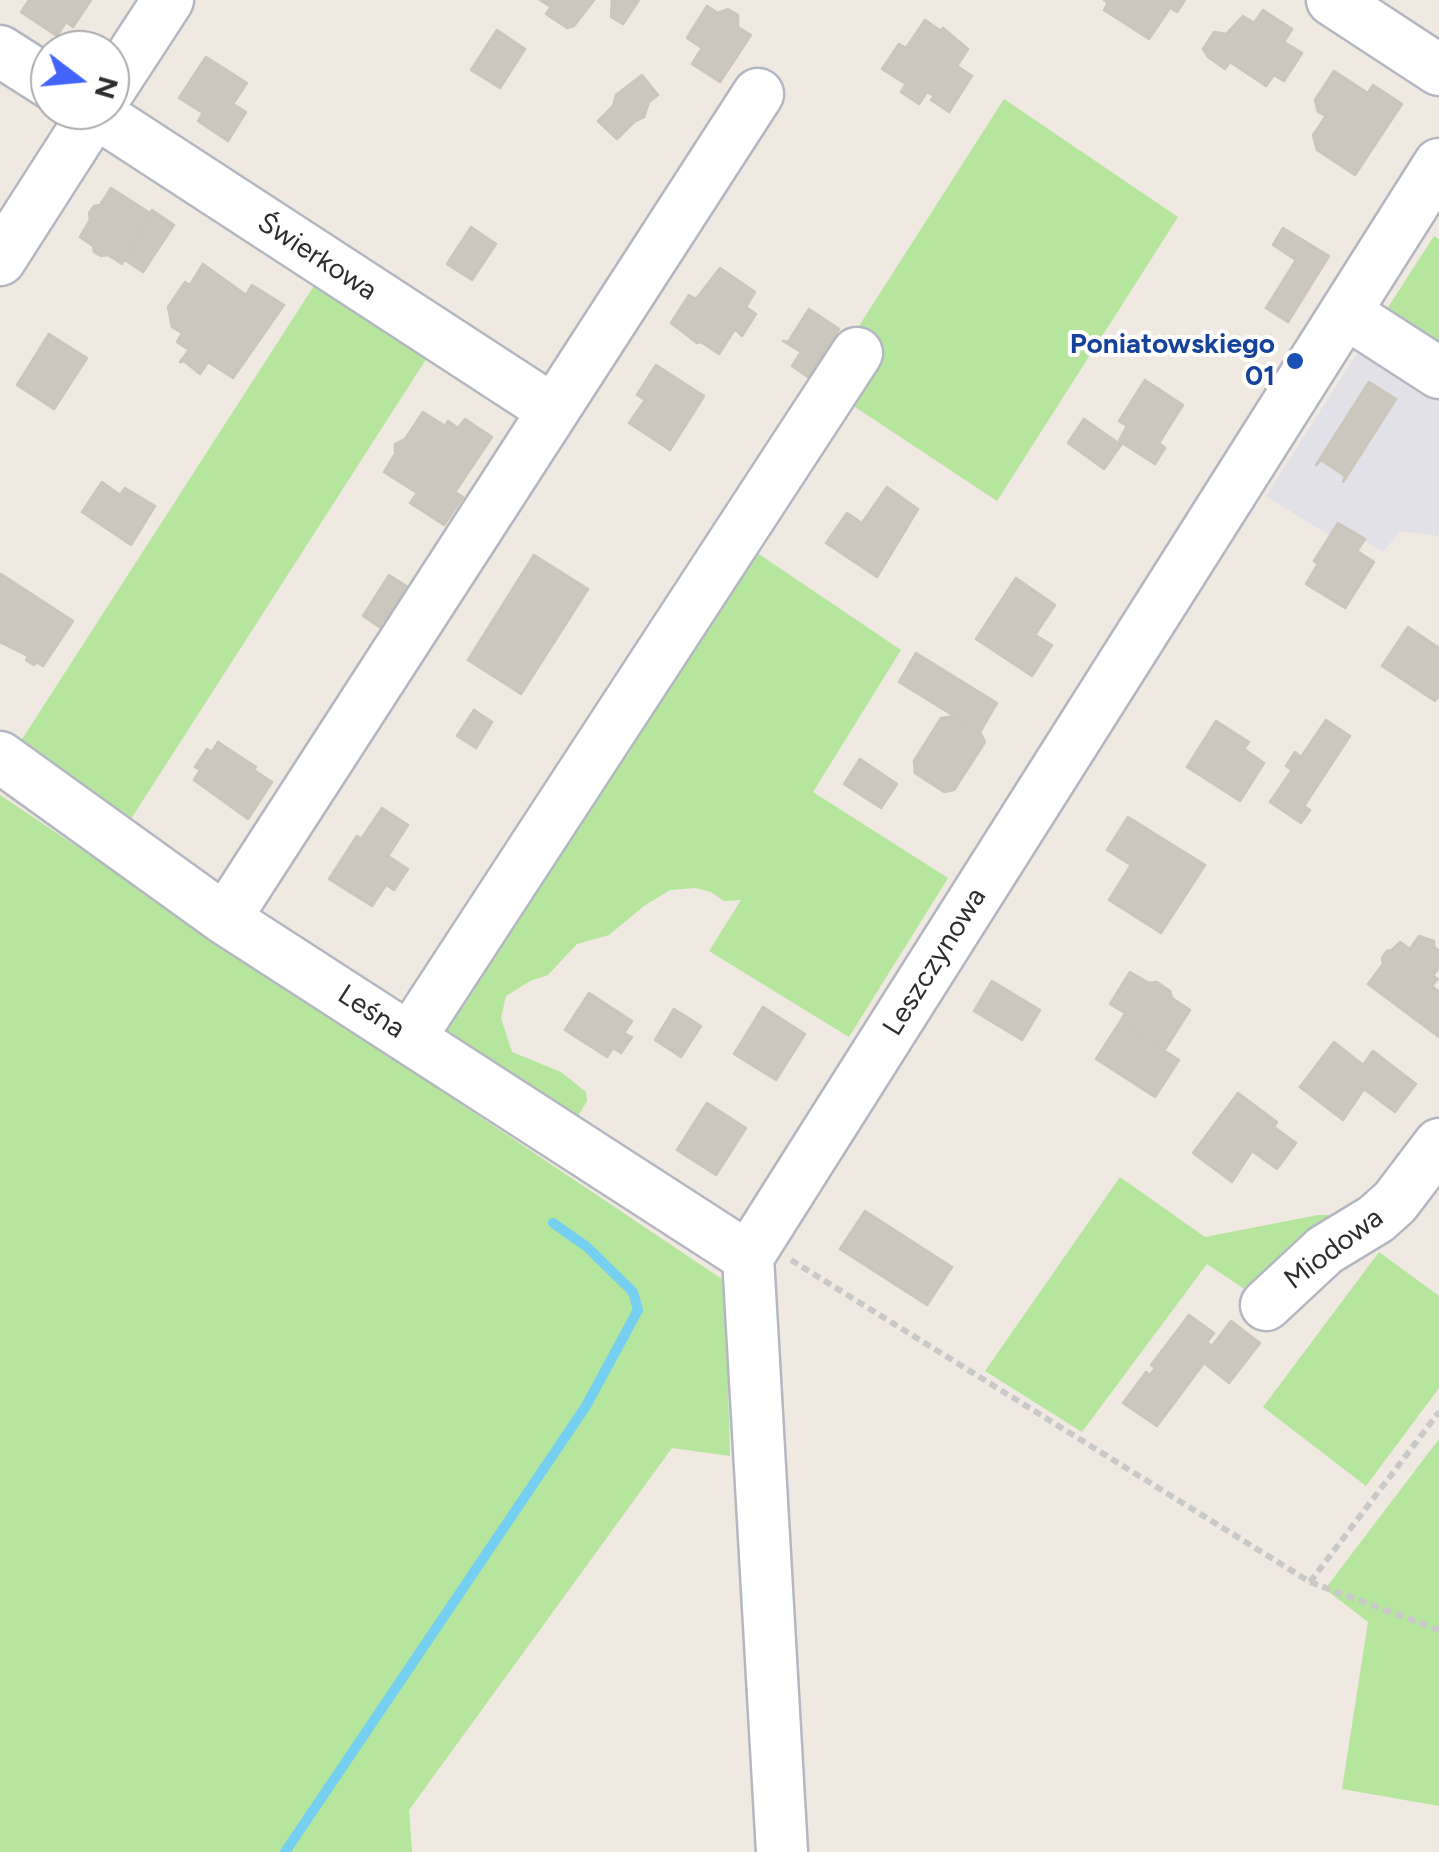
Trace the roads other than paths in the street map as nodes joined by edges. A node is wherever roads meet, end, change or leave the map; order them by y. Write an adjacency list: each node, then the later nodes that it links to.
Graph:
1 (168, 0): 4 (street)
2 (1332, 0): 6 (street)
3 (0, 51): 5 (street)
4 (130, 57)
5 (30, 70)
6 (1439, 70)
7 (758, 94): 17 (street)
8 (130, 126): 15 (street, Świerkowa)
9 (82, 130): 11 (street)
10 (1439, 164): 12 (street, Leszczynowa)
11 (0, 260)
12 (1346, 313): 14 (street); 20 (street, Leszczynowa)
13 (857, 353): 18 (street)
14 (1439, 373)
15 (542, 403)
16 (0, 758): 17 (street, Leśna)
17 (226, 919): 18 (street, Leśna)
18 (410, 1038): 20 (street, Leśna)
19 (1439, 1144): 21 (street, Miodowa)
20 (754, 1249): 22 (street)
21 (1266, 1305)
22 (782, 1852)

